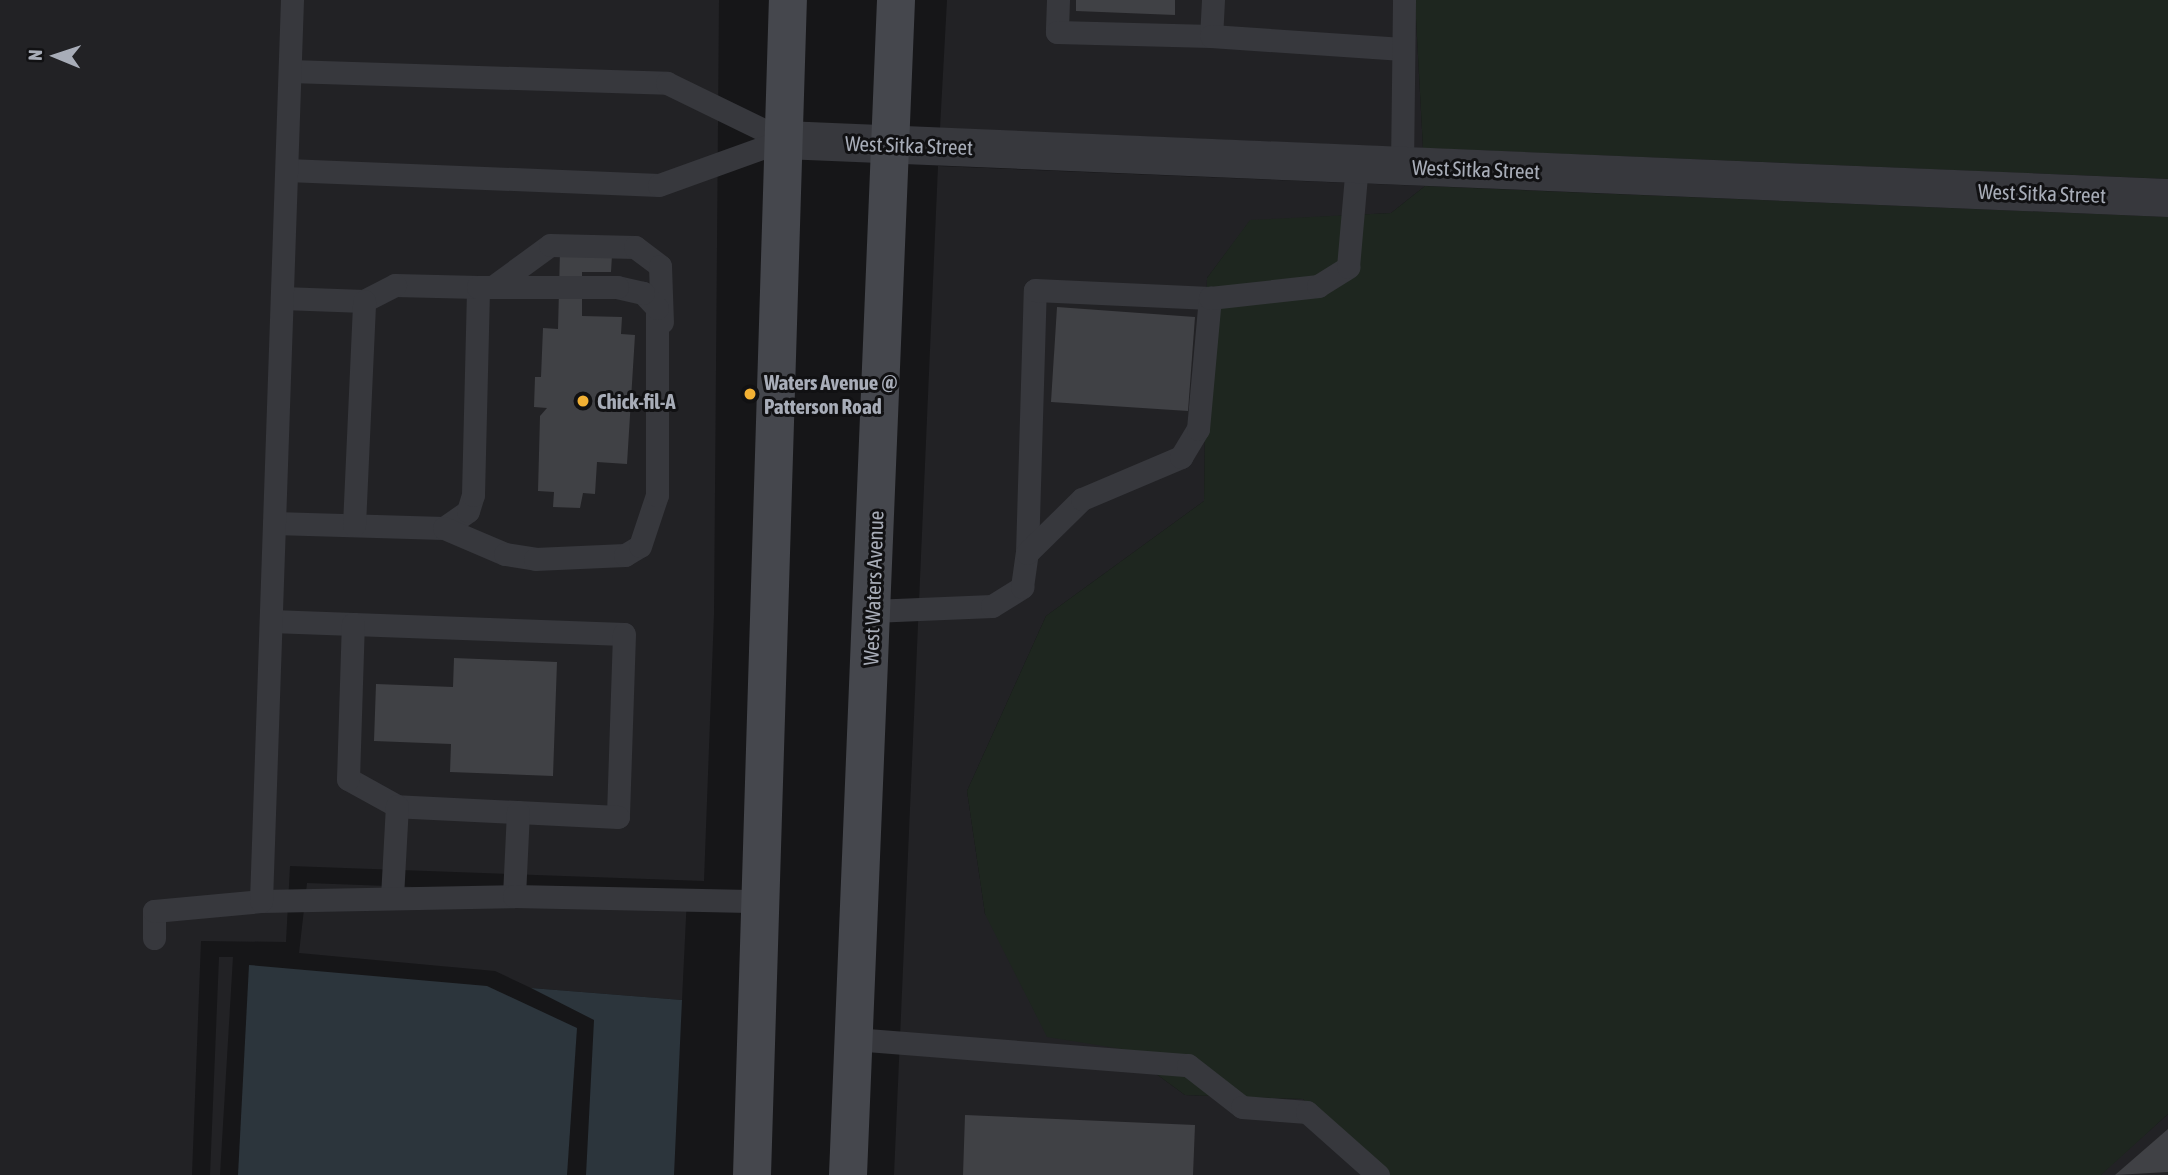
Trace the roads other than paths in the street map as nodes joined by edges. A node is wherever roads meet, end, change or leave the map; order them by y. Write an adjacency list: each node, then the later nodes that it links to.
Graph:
1 (292, 0): 9 (lane)
2 (788, 0): 10 (main road)
3 (896, 0): 11 (main road, West Waters Avenue)
4 (1058, 0): 7 (lane)
5 (1213, 0): 7 (lane)
6 (1404, 0): 8 (lane)
7 (1211, 36): 8 (lane)
8 (1403, 49): 13 (lane)
9 (290, 71): 10 (lane); 14 (lane)
10 (784, 140): 11 (street, West Sitka Street); 14 (lane); 33 (main road)
11 (892, 145): 12 (street, West Sitka Street); 25 (main road, West Waters Avenue)
12 (1357, 164): 13 (street, West Sitka Street); 18 (lane)
13 (1402, 166): 15 (street, West Sitka Street)
14 (287, 170): 17 (lane)
15 (2168, 198)
16 (486, 286): 19 (lane); 20 (lane); 20 (lane); 23 (lane)
17 (282, 298): 19 (lane); 21 (lane)
18 (1210, 298): 24 (lane); 24 (lane)
19 (364, 301): 22 (lane)
20 (662, 332): 23 (lane)
21 (274, 523): 22 (lane); 26 (lane)
22 (354, 525): 23 (lane)
23 (444, 528)
24 (1027, 554): 25 (lane)
25 (872, 611): 35 (main road, West Waters Avenue)
26 (271, 621): 27 (lane); 32 (lane)
27 (353, 624): 28 (lane); 29 (lane)
28 (397, 806): 29 (lane); 31 (lane)
29 (518, 812): 30 (lane)
30 (514, 896): 31 (lane); 33 (lane)
31 (392, 897): 32 (lane)
32 (261, 901): 34 (lane)
33 (761, 901): 36 (main road)
34 (154, 938)
35 (854, 1039): 37 (main road, West Waters Avenue); 38 (lane)
36 (752, 1175)
37 (848, 1175)
38 (1378, 1175)

